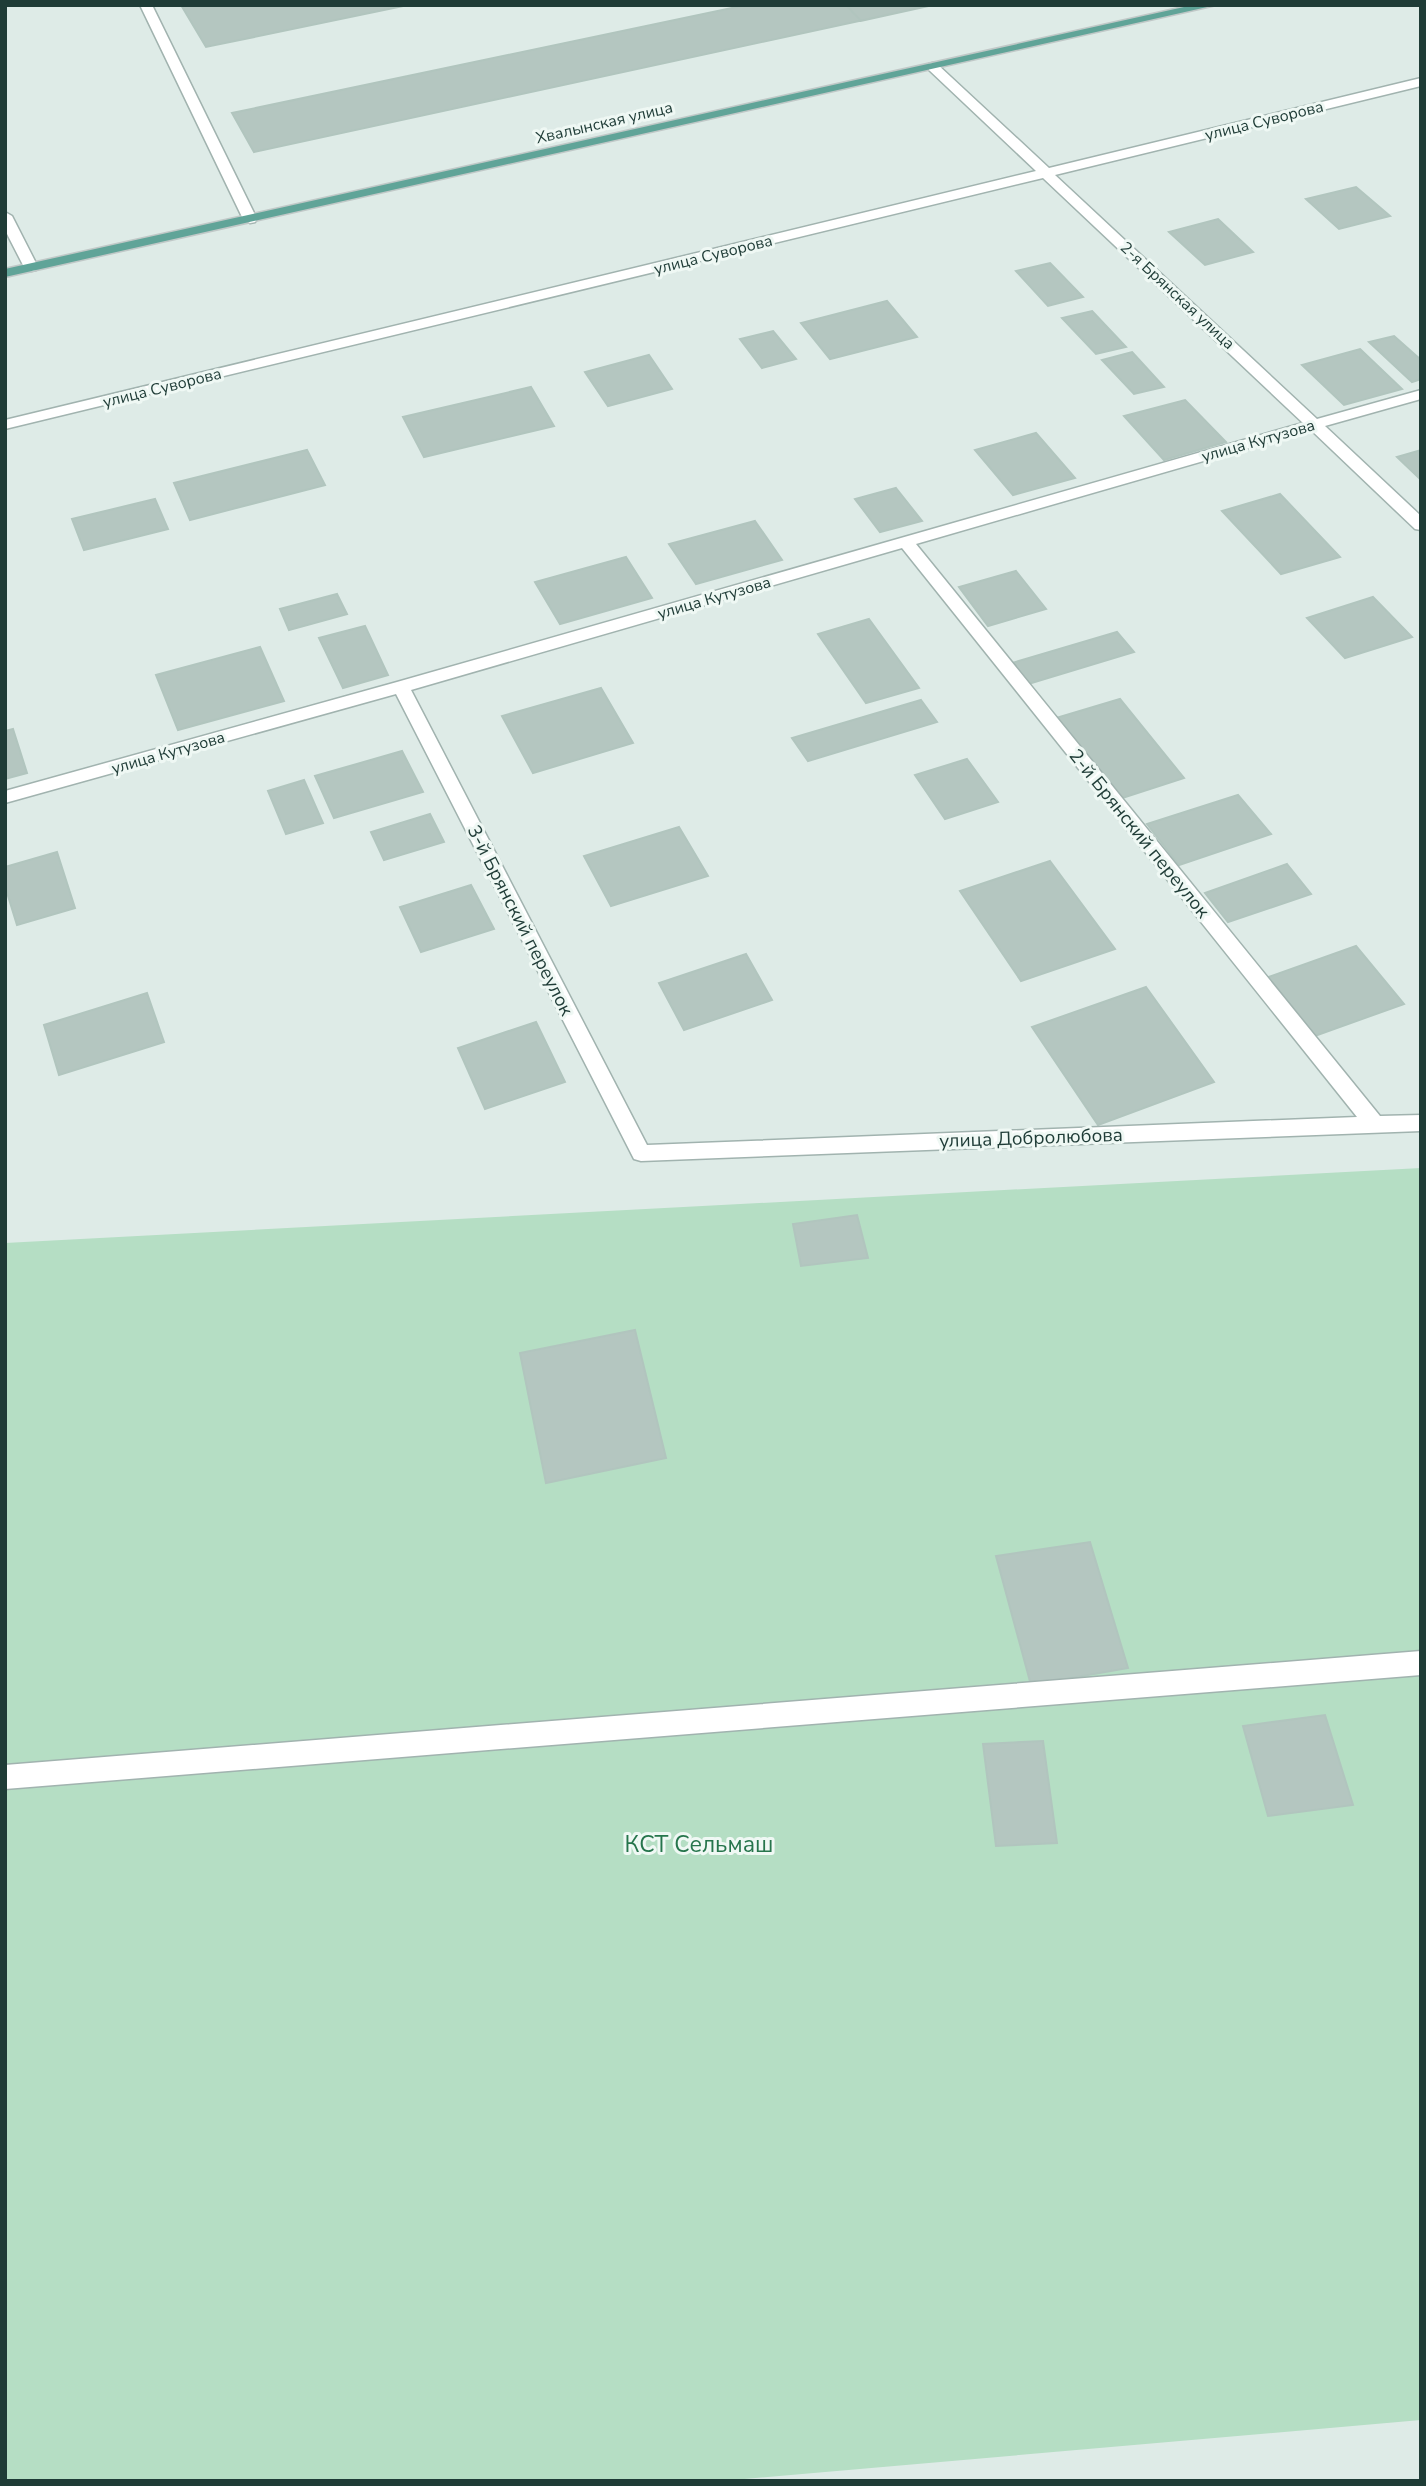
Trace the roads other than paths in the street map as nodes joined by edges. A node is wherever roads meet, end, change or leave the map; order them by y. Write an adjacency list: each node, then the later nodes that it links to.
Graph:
1 (146, 5): 7 (street)
2 (1210, 5): 3 (main road, Хвалынская улица)
3 (933, 67): 5 (street, 2-я Брянская улица); 7 (main road, Хвалынская улица)
4 (1421, 82): 5 (street, улица Суворова)
5 (1047, 173): 11 (street, 2-я Брянская улица); 12 (street, улица Суворова)
6 (5, 216): 8 (street)
7 (250, 219): 8 (main road, Хвалынская улица)
8 (31, 267): 9 (main road, Хвалынская улица)
9 (5, 273)
10 (1421, 394): 11 (street, улица Кутузова)
11 (1315, 423): 13 (street, 2-я Брянская улица); 14 (street, улица Кутузова)
12 (5, 425)
13 (1421, 525)
14 (906, 542): 15 (street, улица Кутузова); 18 (street, 2-й Брянский переулок)
15 (401, 687): 16 (street, улица Кутузова); 19 (street, 3-й Брянский переулок)
16 (5, 797)
17 (1421, 1123): 18 (street, улица Добролюбова)
18 (1374, 1124): 19 (street, улица Добролюбова)
19 (641, 1153)
20 (1421, 1663): 21 (street)
21 (5, 1777)

